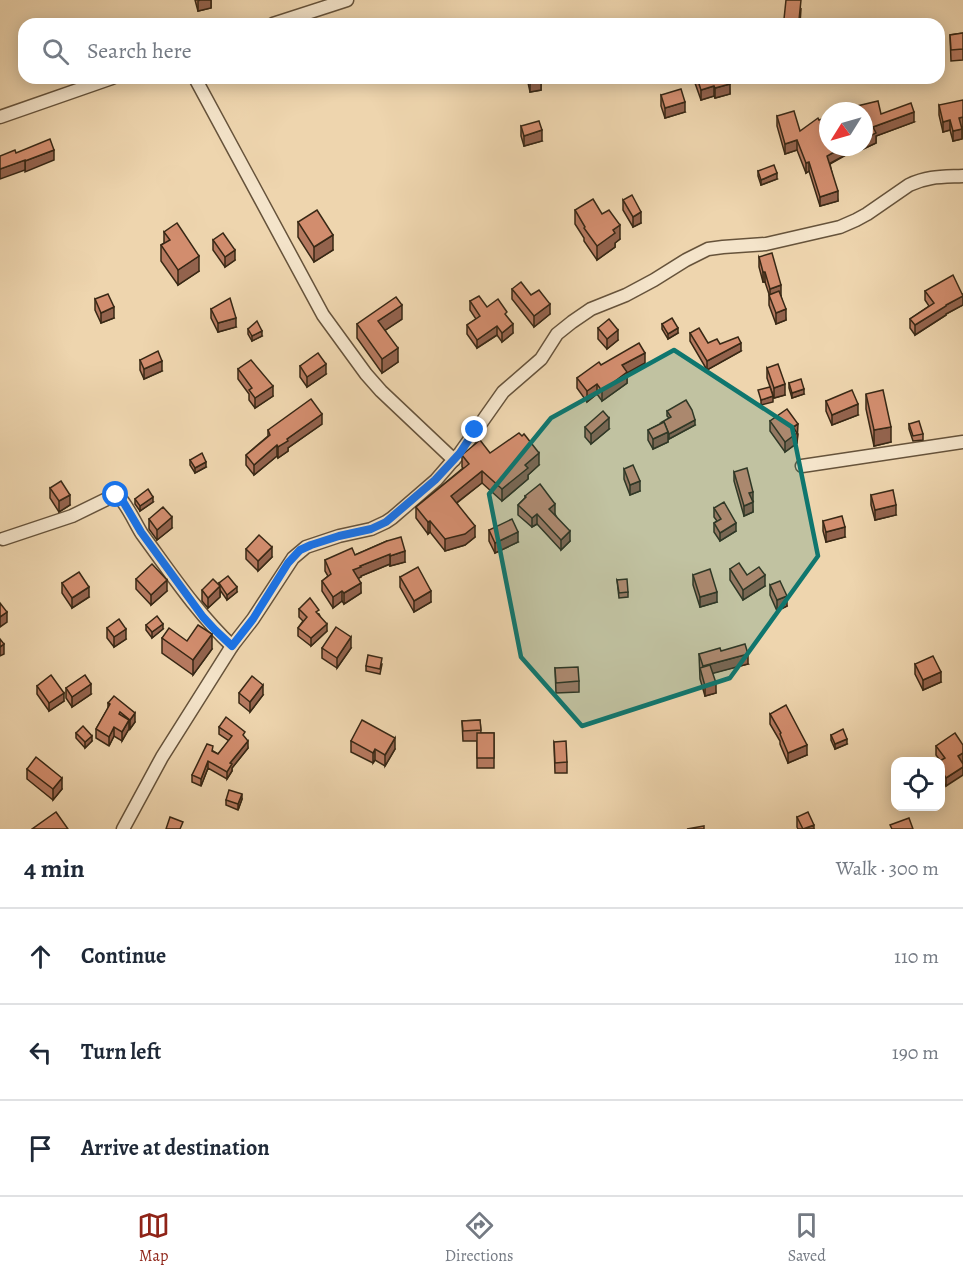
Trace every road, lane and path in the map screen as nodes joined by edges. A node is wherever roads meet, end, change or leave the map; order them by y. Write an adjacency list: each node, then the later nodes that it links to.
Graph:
1 (347, 0): 2 (street)
2 (292, 18)
3 (95, 84): 5 (street)
4 (198, 84): 8 (street)
5 (0, 117)
6 (963, 176): 8 (street)
7 (963, 442): 9 (street)
8 (454, 460): 11 (street)
9 (802, 466)
10 (3, 539): 11 (street)
11 (232, 646): 12 (street)
12 (123, 829)

